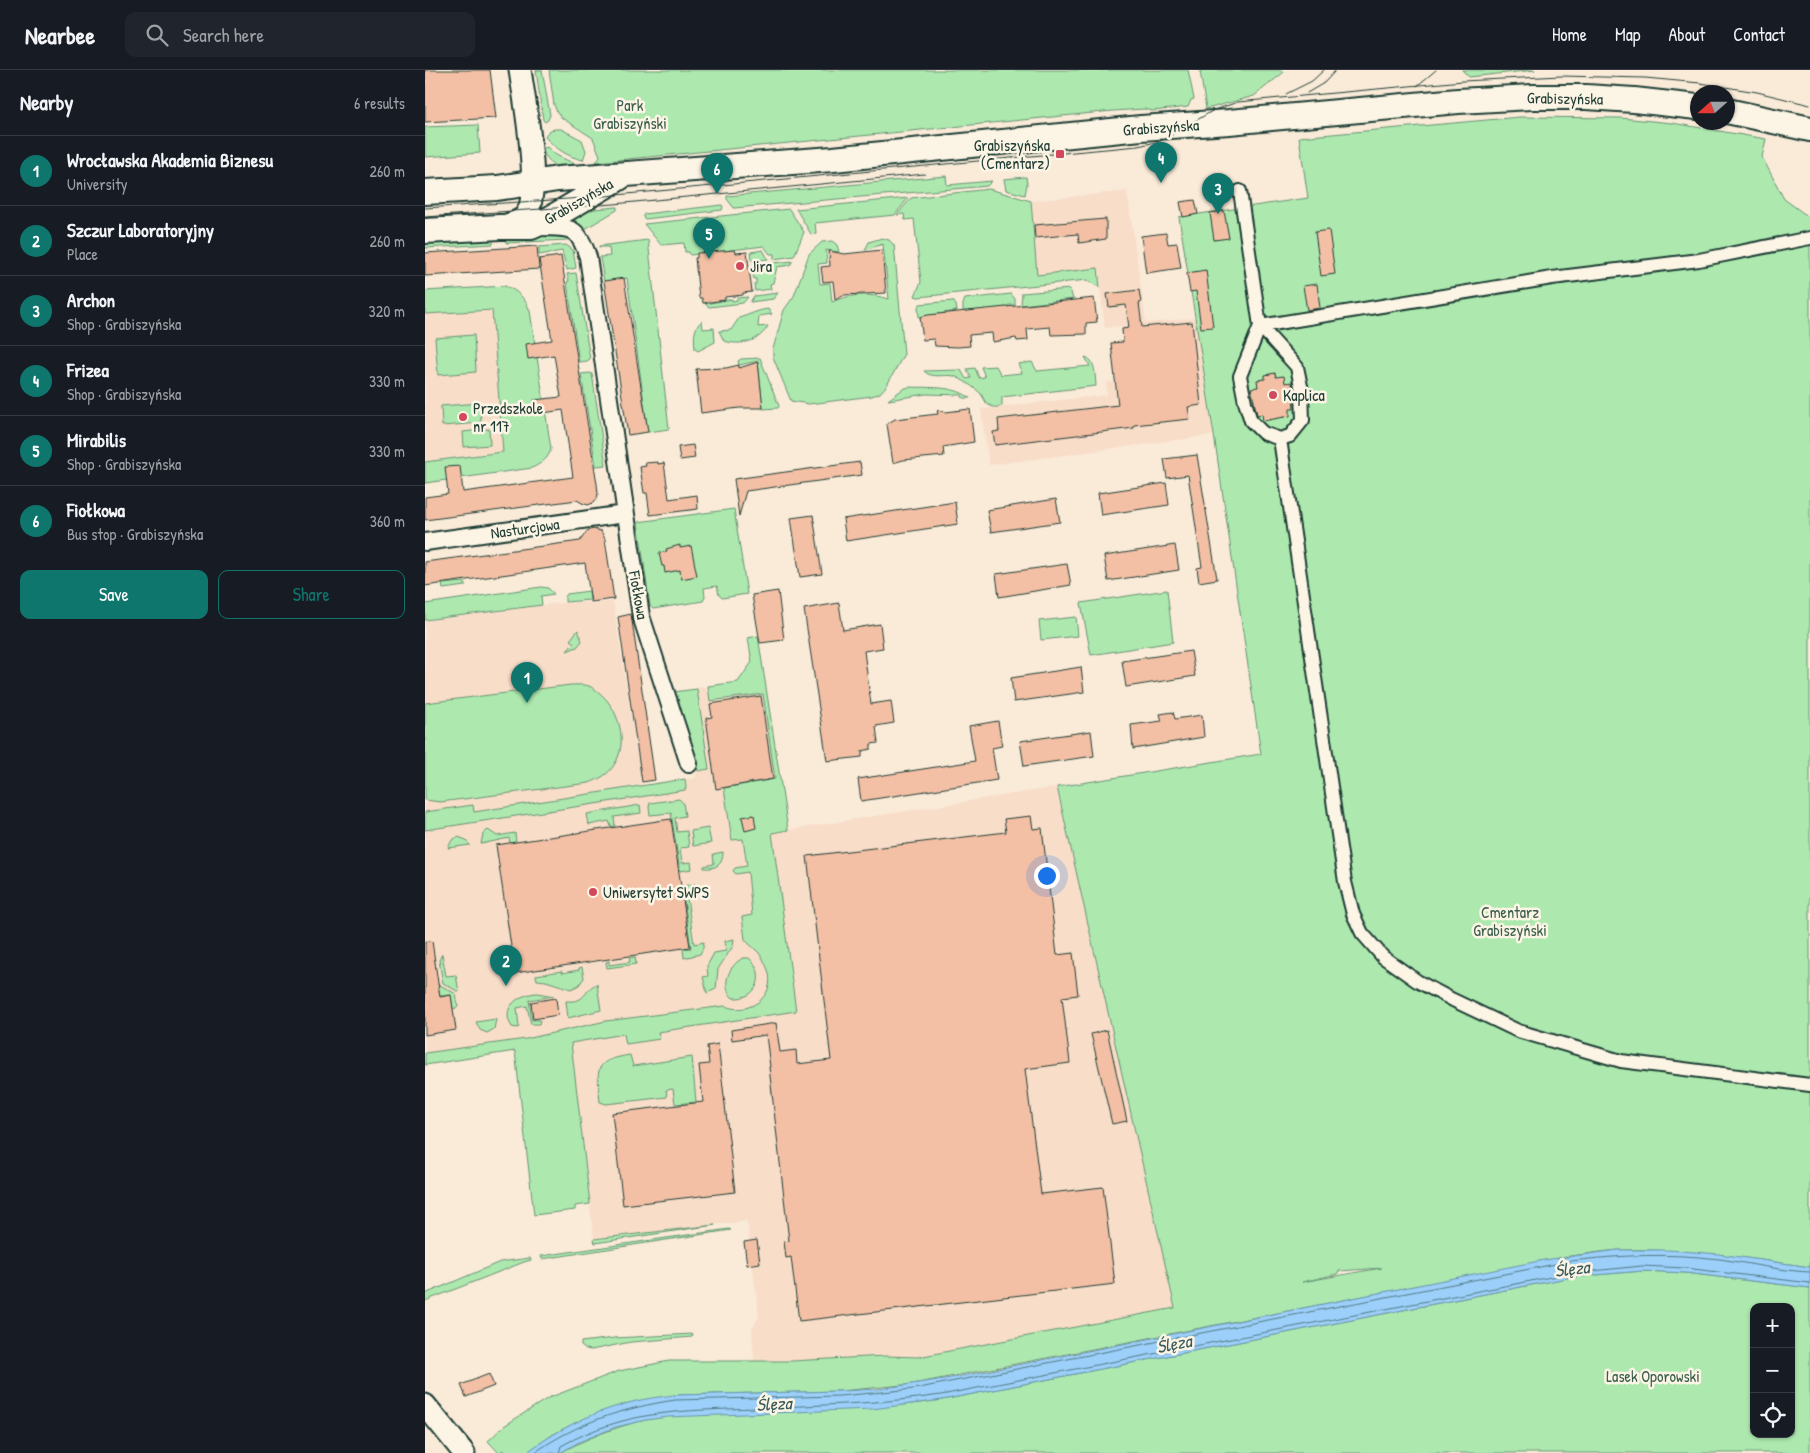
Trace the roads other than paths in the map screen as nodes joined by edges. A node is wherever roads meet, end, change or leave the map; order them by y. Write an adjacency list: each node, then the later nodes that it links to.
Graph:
1 (520, 70): 6 (street)
2 (1690, 106): 5 (main road, Grabiszyńska)
3 (1735, 113): 4 (main road)
4 (1810, 129)
5 (625, 174): 6 (main road, Grabiszyńska); 10 (main road, Grabiszyńska)
6 (533, 182): 8 (main road, Grabiszyńska); 9 (street, Grabiszyńska)
7 (1240, 191): 13 (street)
8 (425, 192)
9 (500, 227): 10 (main road, Grabiszyńska); 11 (main road, Grabiszyńska)
10 (531, 227): 15 (street, Fiołkowa)
11 (425, 232)
12 (1810, 238): 13 (street)
13 (1260, 326): 14 (street); 14 (street)
14 (1280, 439): 18 (street)
15 (625, 514): 16 (street, Nasturcjowa); 17 (street, Fiołkowa)
16 (425, 542)
17 (689, 764)
18 (1810, 1085)
19 (425, 1405): 20 (street)
20 (464, 1453)

